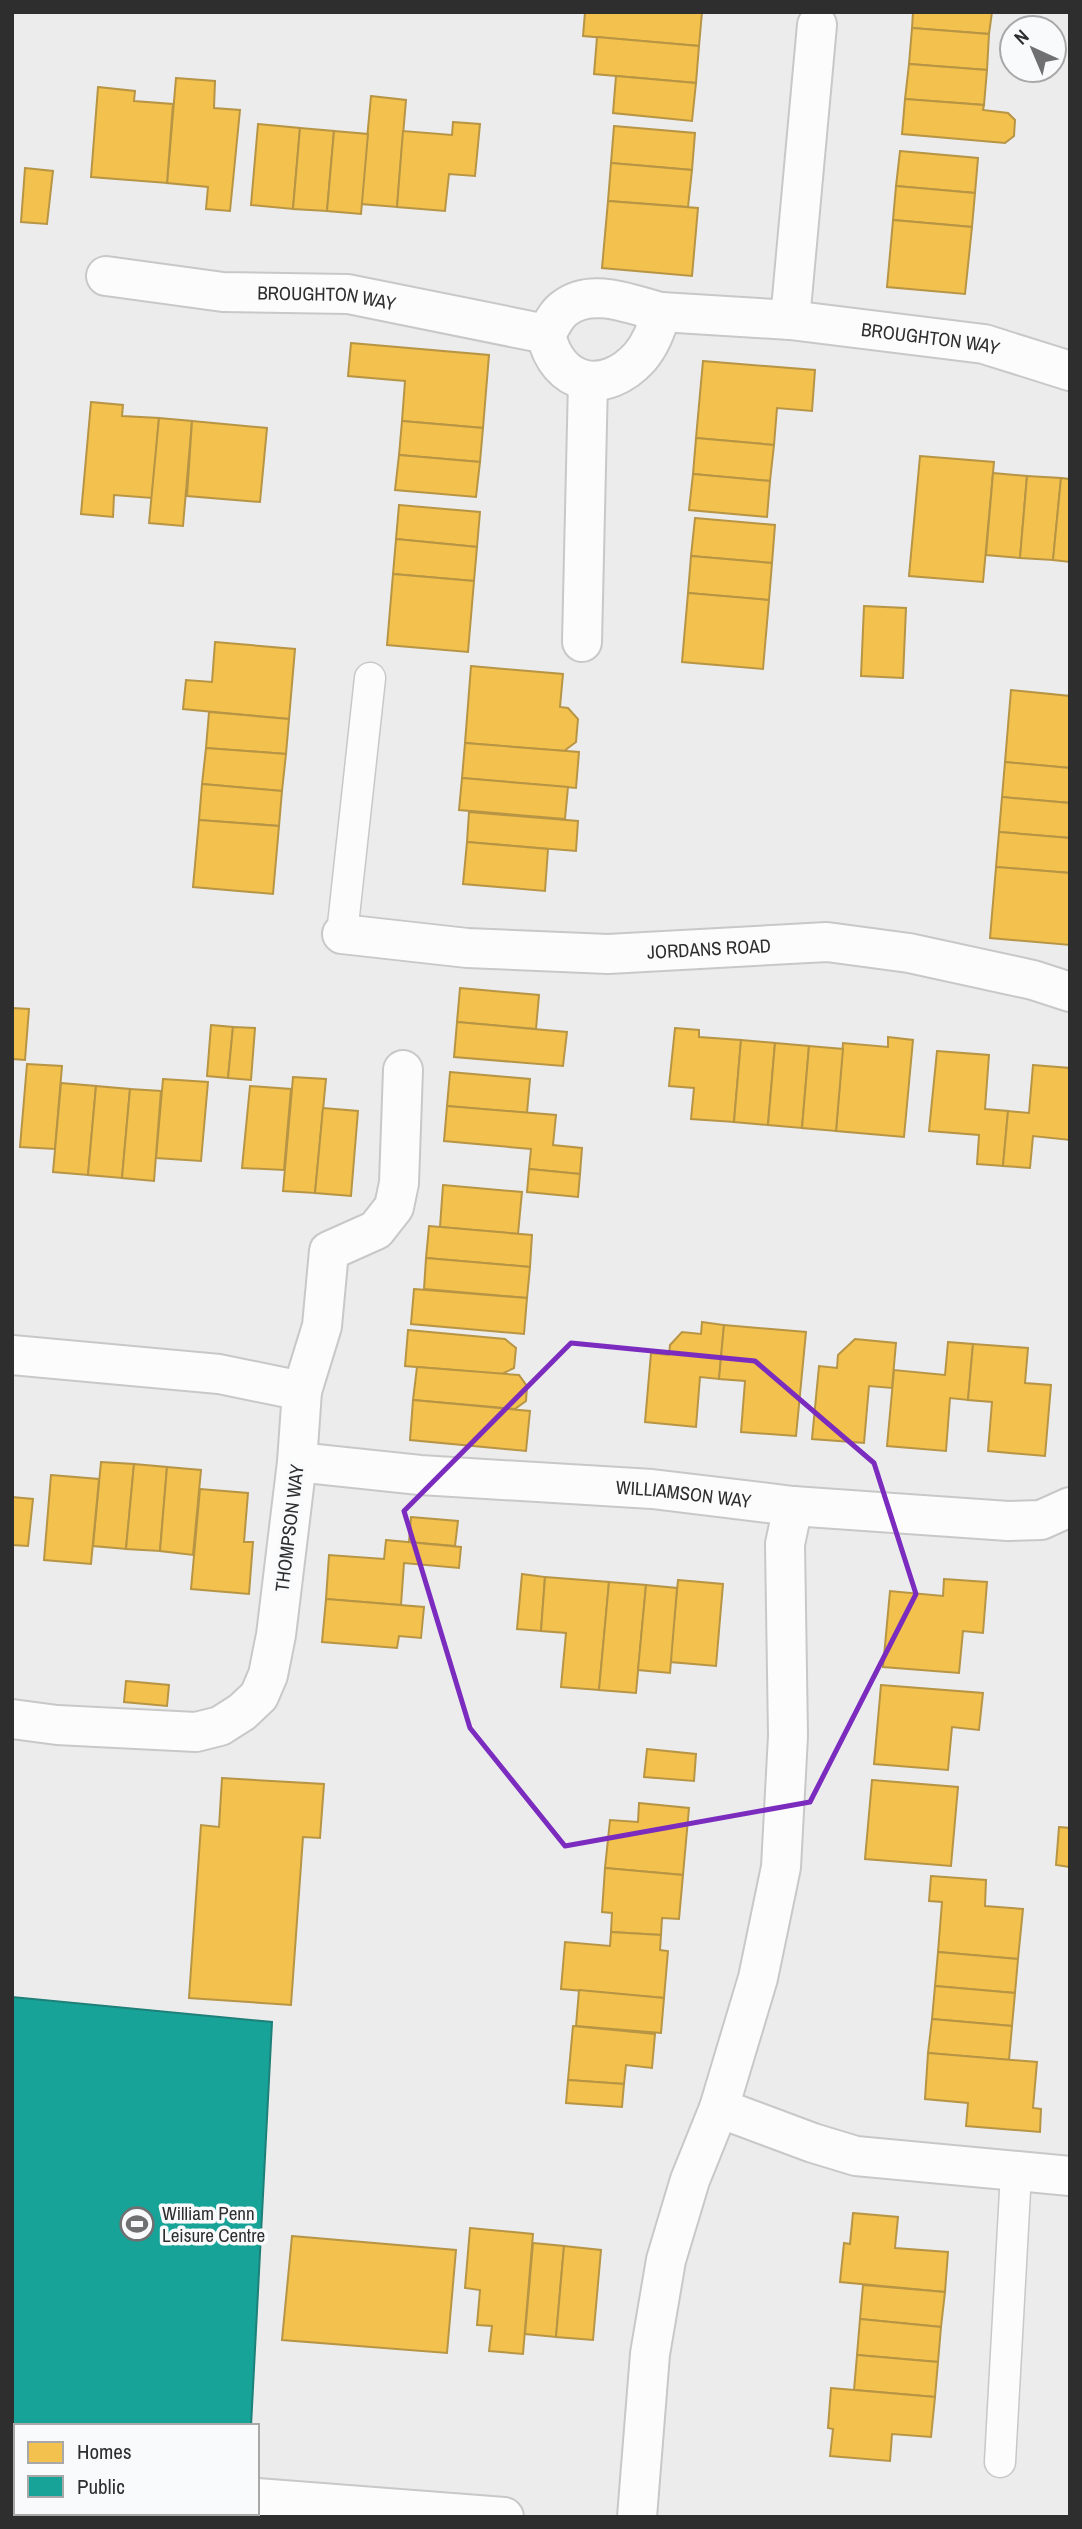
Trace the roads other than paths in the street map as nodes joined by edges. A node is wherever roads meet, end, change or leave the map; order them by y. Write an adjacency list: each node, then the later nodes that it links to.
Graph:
1 (817, 25): 4 (street)
2 (106, 276): 5 (street, BROUGHTON WAY)
3 (661, 312): 4 (street, BROUGHTON WAY); 5 (street, BROUGHTON WAY); 7 (street)
4 (790, 320): 6 (street, BROUGHTON WAY)
5 (546, 334): 7 (street)
6 (1070, 371)
7 (588, 381): 8 (street)
8 (582, 642)
9 (370, 678): 10 (lane)
10 (342, 934): 11 (street, JORDANS ROAD)
11 (1070, 992)
12 (403, 1070): 14 (street, THOMPSON WAY)
13 (12, 1355): 14 (street)
14 (302, 1391): 15 (street, THOMPSON WAY)
15 (297, 1462): 16 (street, WILLIAMSON WAY); 18 (street, THOMPSON WAY)
16 (793, 1506): 17 (street, WILLIAMSON WAY); 19 (street)
17 (1070, 1507)
18 (12, 1720)
19 (719, 2108): 20 (street); 26 (street)
20 (1016, 2173): 21 (street); 22 (lane)
21 (1070, 2176)
22 (1000, 2462)
23 (259, 2498): 24 (street)
24 (313, 2510): 25 (street)
25 (504, 2517)
26 (637, 2517)

